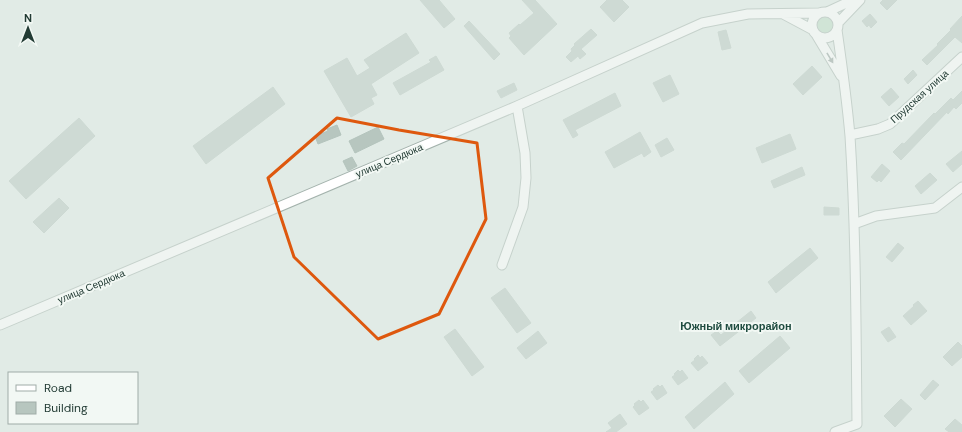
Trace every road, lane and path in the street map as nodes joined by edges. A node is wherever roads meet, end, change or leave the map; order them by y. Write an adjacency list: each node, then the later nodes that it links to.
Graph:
1 (853, 0): 3 (street)
2 (860, 0): 5 (street)
3 (823, 12): 4 (street, улица Сердюка); 5 (street); 6 (street)
4 (782, 13): 6 (street); 9 (street, улица Сердюка)
5 (838, 27): 6 (street); 8 (street)
6 (815, 33): 8 (street, one-way to 8)
7 (962, 57): 10 (street, Прудская улица)
8 (844, 80): 10 (street)
9 (517, 106): 13 (street); 14 (street, улица Сердюка)
10 (850, 135): 12 (street)
11 (962, 187): 12 (street)
12 (854, 224): 15 (street)
13 (502, 265)
14 (0, 325)
15 (835, 432)

